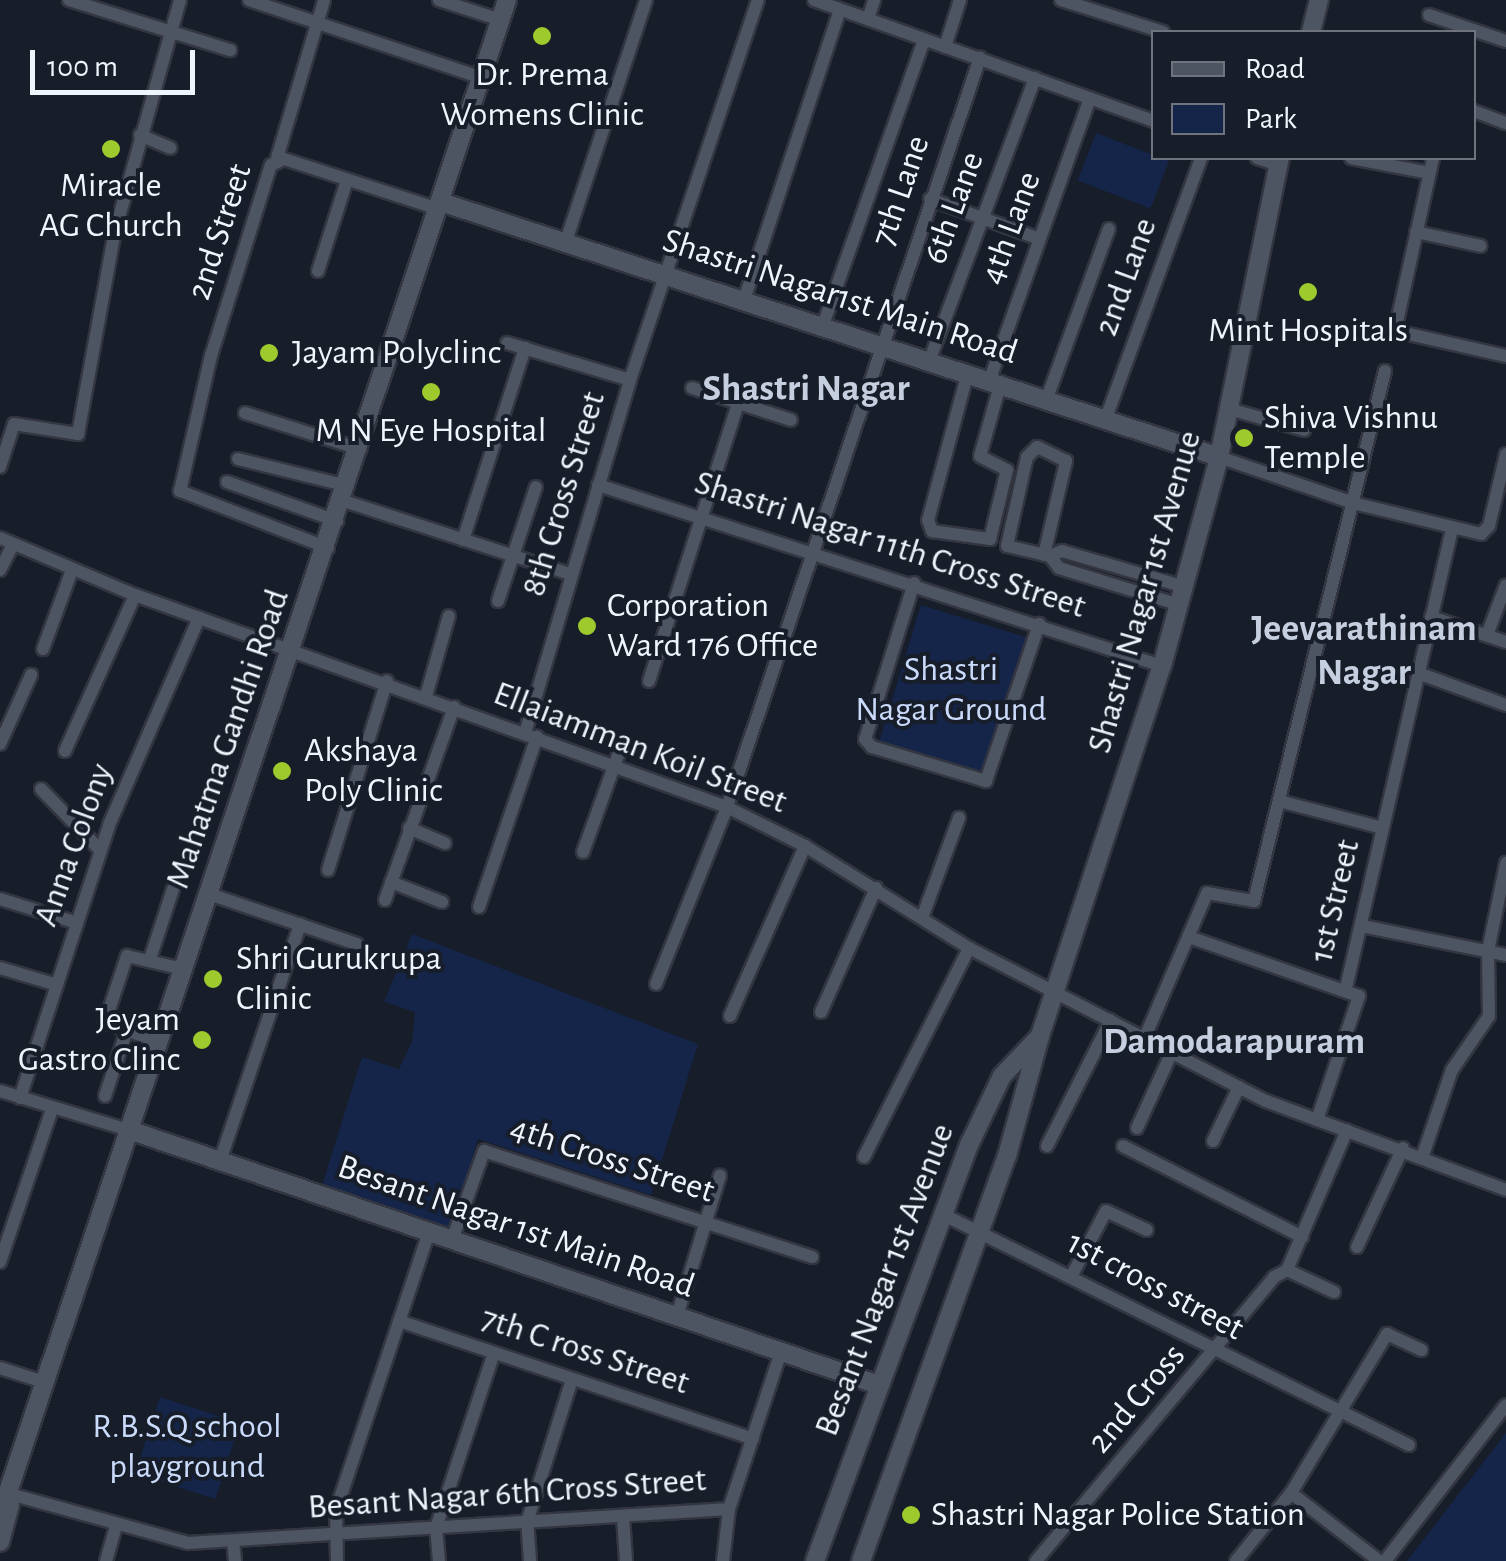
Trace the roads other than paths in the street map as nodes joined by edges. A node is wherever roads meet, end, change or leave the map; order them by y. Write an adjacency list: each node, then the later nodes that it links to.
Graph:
1 (69, 0): 19 (street)
2 (180, 0): 19 (street)
3 (250, 0): 18 (street)
4 (324, 0): 18 (street)
5 (439, 0): 17 (street)
6 (507, 0): 17 (street, Mahatma Gandhi Road)
7 (646, 0): 50 (street)
8 (758, 0): 53 (street, 8th Cross Street)
9 (814, 0): 14 (street)
10 (874, 0): 16 (street)
11 (960, 0): 26 (street)
12 (1061, 0): 20 (street)
13 (1315, 1): 21 (street)
14 (840, 9): 16 (street); 54 (street)
15 (1429, 16): 22 (street)
16 (868, 19): 24 (street)
17 (501, 20): 29 (street, Mahatma Gandhi Road)
18 (318, 22): 29 (street); 37 (street)
19 (170, 30): 27 (street); 35 (street)
20 (1157, 30)
21 (1311, 30)
22 (1472, 30)
23 (1476, 31): 25 (street)
24 (924, 39): 26 (street); 55 (street)
25 (1506, 41)
26 (945, 47): 28 (street)
27 (230, 50)
28 (980, 58): 30 (street); 44 (street, 7th Lane)
29 (482, 78): 45 (street, Mahatma Gandhi Road)
30 (1035, 78): 31 (street); 46 (street, 6th Lane)
31 (1090, 98): 33 (street); 49 (street, 4th Lane)
32 (1476, 112): 34 (street)
33 (1151, 120)
34 (1506, 123)
35 (140, 135): 36 (street); 77 (street)
36 (170, 148)
37 (277, 158): 43 (street, 2nd Street); 88 (street, 2nd Street)
38 (1200, 160): 70 (street, 2nd Lane)
39 (1362, 160): 42 (street)
40 (1433, 160): 42 (street)
41 (1280, 161): 68 (street, Shastri Nagar 1st Avenue)
42 (1430, 173): 48 (street)
43 (347, 180): 45 (street, 2nd Street); 52 (street)
44 (930, 199): 46 (street); 57 (street, 7th Lane)
45 (440, 205): 50 (street, Shastri Nagar1st Main Road); 73 (street, Mahatma Gandhi Road)
46 (982, 218): 49 (street); 60 (street, 6th Lane)
47 (1109, 229): 66 (street)
48 (1416, 232): 51 (street); 59 (street)
49 (1037, 238): 64 (street, 4th Lane)
50 (566, 241): 53 (street, Shastri Nagar1st Main Road)
51 (1480, 246)
52 (318, 271)
53 (664, 274): 54 (street, Shastri Nagar1st Main Road); 63 (street, 8th Cross Street)
54 (744, 300): 55 (street, Shastri Nagar1st Main Road)
55 (823, 325): 57 (street, Shastri Nagar1st Main Road)
56 (507, 343): 58 (street)
57 (880, 344): 60 (street, Shastri Nagar1st Main Road); 89 (street, 7th Lane)
58 (525, 348): 63 (street); 86 (street)
59 (1506, 356)
60 (930, 359): 61 (street, Shastri Nagar1st Main Road)
61 (968, 372): 64 (street, Shastri Nagar1st Main Road); 64 (street, 4th Lane)
62 (1385, 372): 82 (street)
63 (630, 380): 79 (street, 8th Cross Street)
64 (996, 380): 66 (street, Shastri Nagar1st Main Road)
65 (692, 388): 67 (street)
66 (1047, 398): 70 (street, Shastri Nagar1st Main Road)
67 (738, 404): 71 (street); 83 (street)
68 (1229, 410): 72 (street); 75 (street, Shastri Nagar 1st Avenue)
69 (245, 413): 73 (street)
70 (1106, 418): 75 (street, Shastri Nagar1st Main Road)
71 (790, 420)
72 (1304, 430)
73 (360, 449): 81 (street, Mahatma Gandhi Road)
74 (1506, 454): 85 (street)
75 (1219, 457): 82 (street); 98 (street, Shastri Nagar 1st Avenue)
76 (238, 459): 81 (street)
77 (0, 466)
78 (226, 482): 84 (street)
79 (598, 485): 83 (street, Shastri Nagar 11th Cross Street); 94 (street, 8th Cross Street)
80 (536, 487): 91 (street)
81 (346, 493): 84 (street, Mahatma Gandhi Road); 86 (street)
82 (1354, 503): 85 (street); 122 (street)
83 (704, 515): 89 (street, Shastri Nagar 11th Cross Street); 112 (street)
84 (336, 521): 88 (street, Mahatma Gandhi Road)
85 (1452, 528): 101 (street, 1st Street)
86 (463, 540): 91 (street)
87 (6, 541): 92 (street); 93 (street, Ellaiamman Koil Street)
88 (328, 548): 107 (street, Mahatma Gandhi Road)
89 (812, 549): 95 (street, Shastri Nagar 11th Cross Street); 123 (street, 7th Lane)
90 (1047, 555): 90 (street); 98 (street)
91 (514, 556): 94 (street); 99 (street)
92 (0, 570)
93 (72, 570): 97 (street, Ellaiamman Koil Street); 106 (street)
94 (570, 574): 116 (street, 8th Cross Street)
95 (914, 583): 103 (street, Shastri Nagar 11th Cross Street); 103 (street)
96 (1506, 585): 104 (street)
97 (135, 595): 102 (street, Ellaiamman Koil Street); 119 (street)
98 (1183, 596): 108 (street, Shastri Nagar 1st Avenue)
99 (498, 601)
100 (449, 616): 113 (street)
101 (1431, 616): 104 (street); 109 (street, 1st Street)
102 (200, 618): 107 (street, Ellaiamman Koil Street); 129 (street, Anna Colony)
103 (1039, 624): 108 (street, Shastri Nagar 11th Cross Street)
104 (1487, 635): 105 (street)
105 (1506, 642)
106 (43, 649)
107 (294, 650): 111 (street, Ellaiamman Koil Street); 136 (street, Mahatma Gandhi Road)
108 (1162, 666): 156 (street, Shastri Nagar 1st Avenue)
109 (1418, 673): 114 (street); 126 (street, 1st Street)
110 (31, 675): 117 (street)
111 (387, 681): 113 (street, Ellaiamman Koil Street); 132 (street)
112 (650, 681)
113 (426, 696): 115 (street, Ellaiamman Koil Street)
114 (1506, 705)
115 (454, 708): 116 (street, Ellaiamman Koil Street); 125 (street)
116 (531, 735): 120 (street, Ellaiamman Koil Street); 140 (street, 8th Cross Street)
117 (0, 744)
118 (622, 744): 120 (street)
119 (65, 751)
120 (615, 766): 123 (street, Ellaiamman Koil Street); 130 (street)
121 (41, 789): 129 (street)
122 (1283, 802): 126 (street); 145 (street)
123 (727, 807): 128 (street, Ellaiamman Koil Street); 153 (street, 7th Lane)
124 (960, 818): 141 (street)
125 (409, 828): 127 (street); 133 (street)
126 (1383, 828): 144 (street, 1st Street)
127 (445, 843)
128 (805, 846): 134 (street, Ellaiamman Koil Street); 158 (street)
129 (101, 851): 142 (street, Anna Colony)
130 (584, 852)
131 (1506, 863): 148 (street)
132 (328, 870)
133 (390, 882): 138 (street); 139 (street)
134 (876, 888): 141 (street, Ellaiamman Koil Street); 157 (street)
135 (173, 890): 150 (street)
136 (210, 894): 143 (street); 152 (street, Mahatma Gandhi Road)
137 (0, 899): 142 (street)
138 (385, 900)
139 (442, 902)
140 (479, 907)
141 (922, 918): 147 (street, Ellaiamman Koil Street)
142 (76, 923): 154 (street, Anna Colony)
143 (300, 924): 146 (street); 180 (street)
144 (1362, 926): 148 (street); 155 (street, 1st Street)
145 (1192, 938): 155 (street); 162 (street)
146 (356, 944)
147 (970, 948): 156 (street, Ellaiamman Koil Street); 179 (street)
148 (1488, 951): 149 (street); 178 (street)
149 (1506, 954)
150 (150, 959): 152 (street); 160 (street)
151 (0, 968): 154 (street)
152 (182, 969): 163 (street, Mahatma Gandhi Road)
153 (656, 984)
154 (57, 985): 168 (street, Anna Colony)
155 (1346, 988): 170 (street)
156 (1054, 992): 159 (street, Ellaiamman Koil Street); 161 (street, Shastri Nagar 1st Avenue)
157 (821, 1012)
158 (730, 1016)
159 (1111, 1020): 162 (street, Ellaiamman Koil Street); 175 (street)
160 (126, 1033): 163 (street); 167 (street)
161 (1040, 1036): 183 (street, Besant Nagar 1st Avenue); 185 (street, Shastri Nagar 1st Avenue)
162 (1145, 1037): 164 (street, Ellaiamman Koil Street)
163 (158, 1042): 173 (street, Mahatma Gandhi Road)
164 (1172, 1052): 165 (street, Ellaiamman Koil Street); 171 (street)
165 (1239, 1087): 170 (street, Ellaiamman Koil Street); 174 (street)
166 (0, 1092): 168 (street)
167 (105, 1096)
168 (20, 1098): 169 (street)
169 (52, 1109): 173 (street); 192 (street)
170 (1317, 1120): 172 (street, Ellaiamman Koil Street)
171 (1137, 1128)
172 (1347, 1130): 177 (street, Ellaiamman Koil Street); 188 (street)
173 (132, 1131): 180 (street, Besant Nagar 1st Main Road); 204 (street, Mahatma Gandhi Road)
174 (1212, 1141)
175 (1047, 1146)
176 (1123, 1146): 188 (street)
177 (1403, 1148): 178 (street, Ellaiamman Koil Street); 190 (street)
178 (1423, 1155): 182 (street, Ellaiamman Koil Street)
179 (864, 1157)
180 (220, 1161): 187 (street, Besant Nagar 1st Main Road)
181 (720, 1175): 184 (street)
182 (1506, 1190)
183 (942, 1214): 185 (street, 1st cross street); 205 (street, Besant Nagar 1st Avenue)
184 (706, 1221): 189 (street, 4th Cross Street); 191 (street, 4th Cross Street); 196 (street)
185 (982, 1230): 194 (street, 1st cross street); 228 (street, Shastri Nagar 1st Avenue)
186 (1148, 1230): 194 (street)
187 (429, 1232): 189 (street, Besant Nagar 1st Main Road); 197 (street)
188 (1302, 1237): 193 (street)
189 (452, 1240): 196 (street, Besant Nagar 1st Main Road)
190 (1357, 1248)
191 (812, 1257)
192 (0, 1262)
193 (1288, 1270): 195 (street); 201 (street, 2nd Cross)
194 (1072, 1275): 201 (street, 1st cross street)
195 (1334, 1292)
196 (677, 1316): 199 (street, Besant Nagar 1st Main Road)
197 (399, 1321): 200 (street, 7th C ross Street); 217 (street)
198 (1421, 1350): 207 (street)
199 (782, 1352): 205 (street, Besant Nagar 1st Main Road); 208 (street, Besant Nagar 6th Cross Street)
200 (494, 1353): 203 (street, 7th C ross Street); 216 (street)
201 (1216, 1354): 207 (street, 1st cross street); 229 (street, 2nd Cross)
202 (0, 1368): 204 (street)
203 (572, 1379): 208 (street, 7th C ross Street); 214 (street)
204 (47, 1384): 211 (street, Mahatma Gandhi Road)
205 (879, 1385): 227 (street, Besant Nagar 1st Avenue)
206 (1506, 1404): 231 (street)
207 (1338, 1414): 209 (street, 1st cross street); 210 (street)
208 (753, 1439): 212 (street, Besant Nagar 6th Cross Street)
209 (1409, 1446)
210 (1291, 1493): 230 (street); 231 (street)
211 (6, 1503): 215 (street, Besant Nagar 6th Cross Street); 219 (street, Mahatma Gandhi Road)
212 (730, 1509): 213 (street, Besant Nagar 6th Cross Street); 226 (street)
213 (623, 1516): 214 (street, Besant Nagar 6th Cross Street); 225 (street)
214 (527, 1522): 216 (street, Besant Nagar 6th Cross Street); 224 (street)
215 (116, 1527): 218 (street, Besant Nagar 6th Cross Street); 220 (street)
216 (436, 1528): 217 (street, Besant Nagar 6th Cross Street); 223 (street)
217 (334, 1535): 218 (street, Besant Nagar 6th Cross Street); 222 (street)
218 (233, 1541): 221 (street)
219 (0, 1542)
220 (106, 1561)
221 (235, 1561)
222 (337, 1561)
223 (439, 1561)
224 (530, 1561)
225 (626, 1561)
226 (723, 1561)
227 (814, 1561)
228 (861, 1561)
229 (1036, 1561)
230 (1236, 1561)
231 (1382, 1561)

